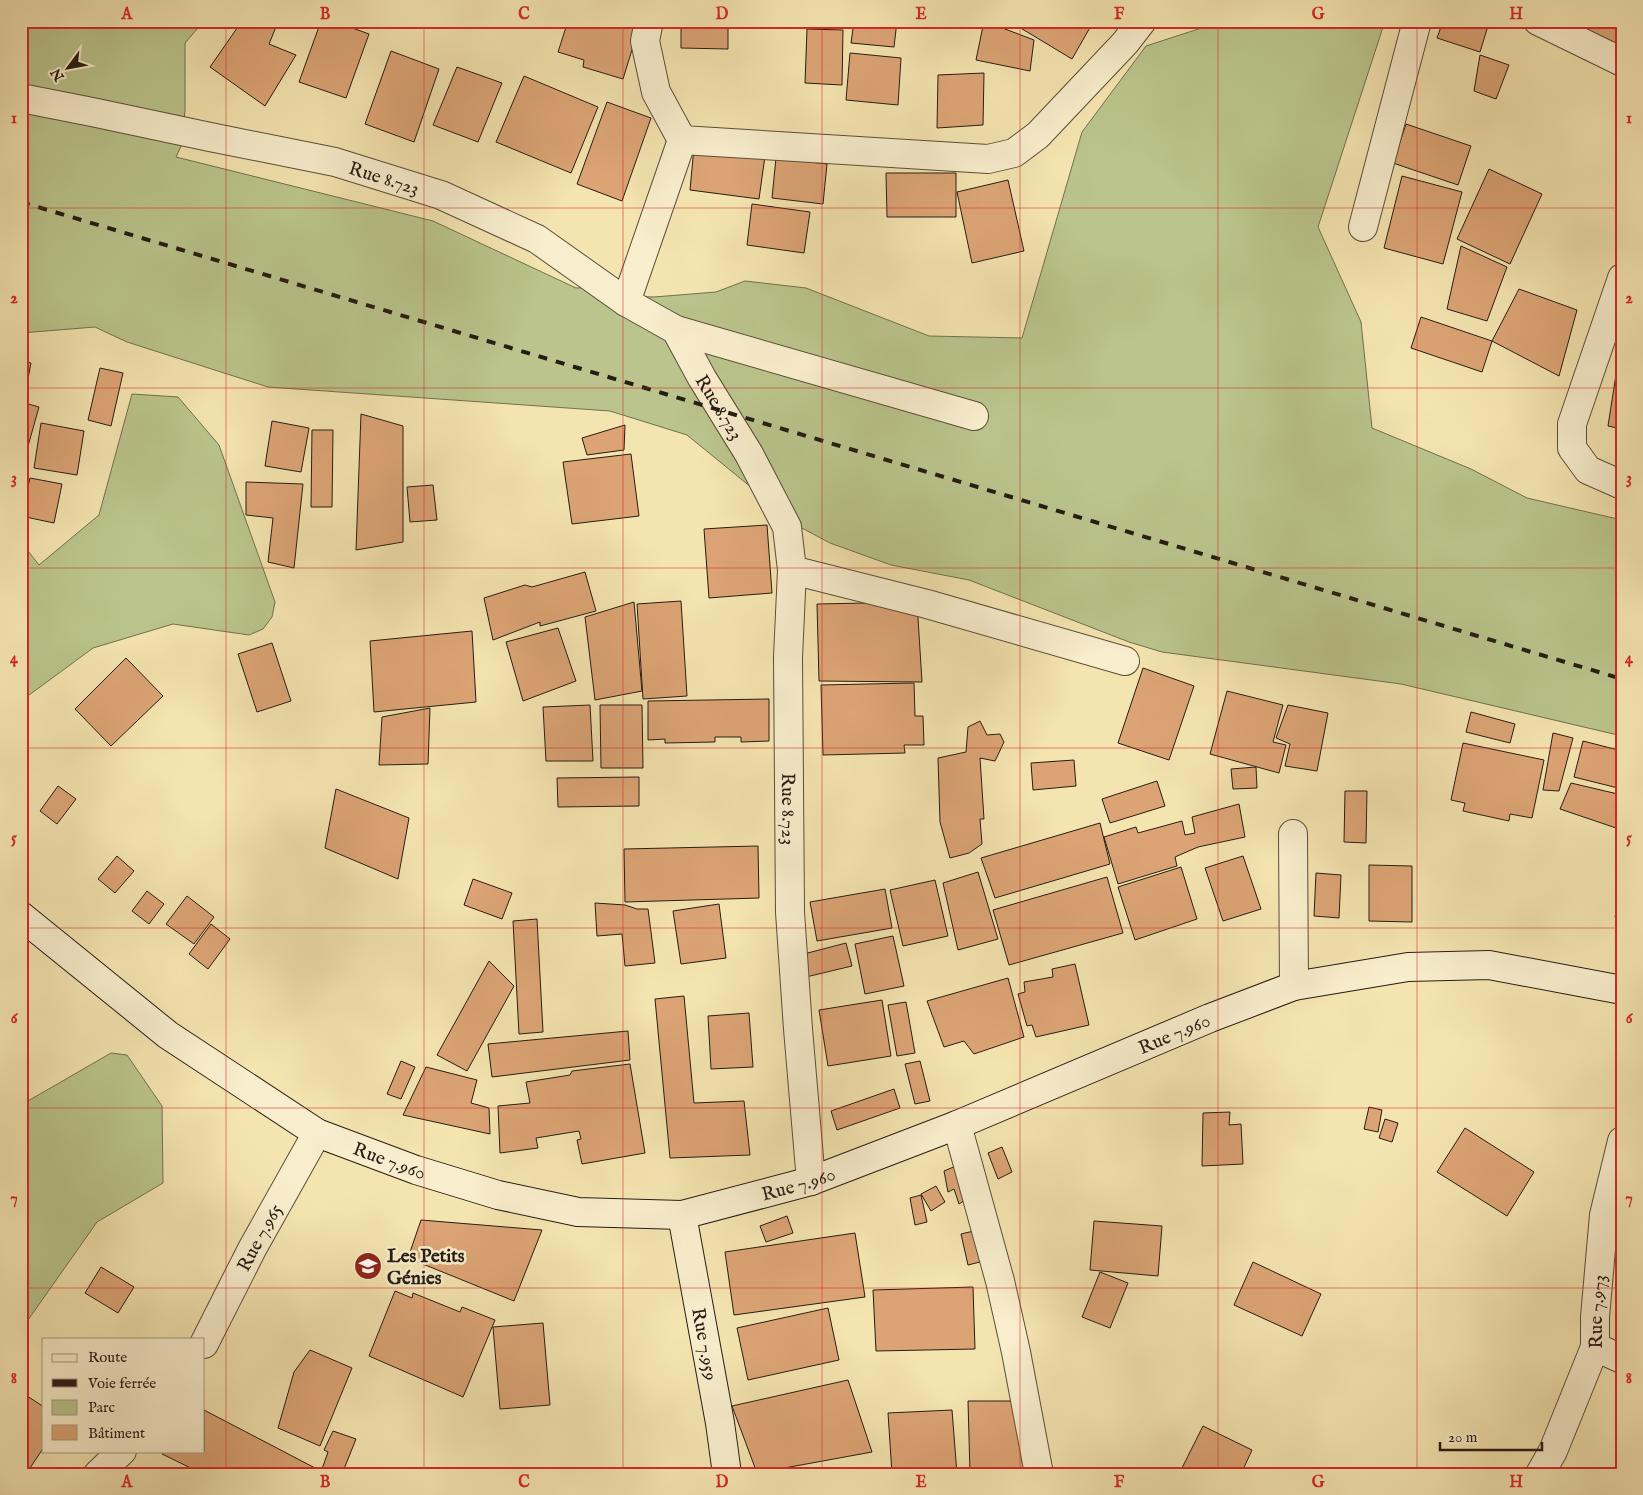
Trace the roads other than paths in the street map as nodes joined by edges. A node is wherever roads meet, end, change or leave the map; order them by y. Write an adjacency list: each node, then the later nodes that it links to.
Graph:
1 (649, 21): 7 (street)
2 (1142, 21): 7 (street)
3 (1417, 21): 8 (street)
4 (1538, 21): 5 (street)
5 (1622, 62)
6 (21, 98): 10 (street, Rue 8.723)
7 (682, 140): 10 (street)
8 (1363, 227)
9 (1622, 278): 13 (street)
10 (626, 302): 11 (street, Rue 8.723)
11 (676, 330): 12 (street); 14 (street, Rue 8.723)
12 (974, 416)
13 (1622, 485)
14 (792, 570): 15 (street); 23 (street, Rue 8.723)
15 (1125, 661)
16 (1294, 834): 18 (street)
17 (21, 916): 21 (street, Rue 7.960)
18 (1294, 986): 19 (street, Rue 7.960); 20 (street, Rue 7.960)
19 (1622, 990)
20 (957, 1125): 23 (street, Rue 7.960); 31 (street)
21 (318, 1134): 24 (street, Rue 7.960); 25 (street, Rue 7.965)
22 (1622, 1141): 26 (street, Rue 7.973)
23 (811, 1181): 24 (street, Rue 7.960)
24 (682, 1215): 30 (street, Rue 7.959)
25 (205, 1342)
26 (1595, 1347): 27 (street); 32 (street, Rue 7.973)
27 (1622, 1360)
28 (121, 1452): 29 (street)
29 (98, 1474)
30 (727, 1474)
31 (1039, 1474)
32 (1540, 1474)

